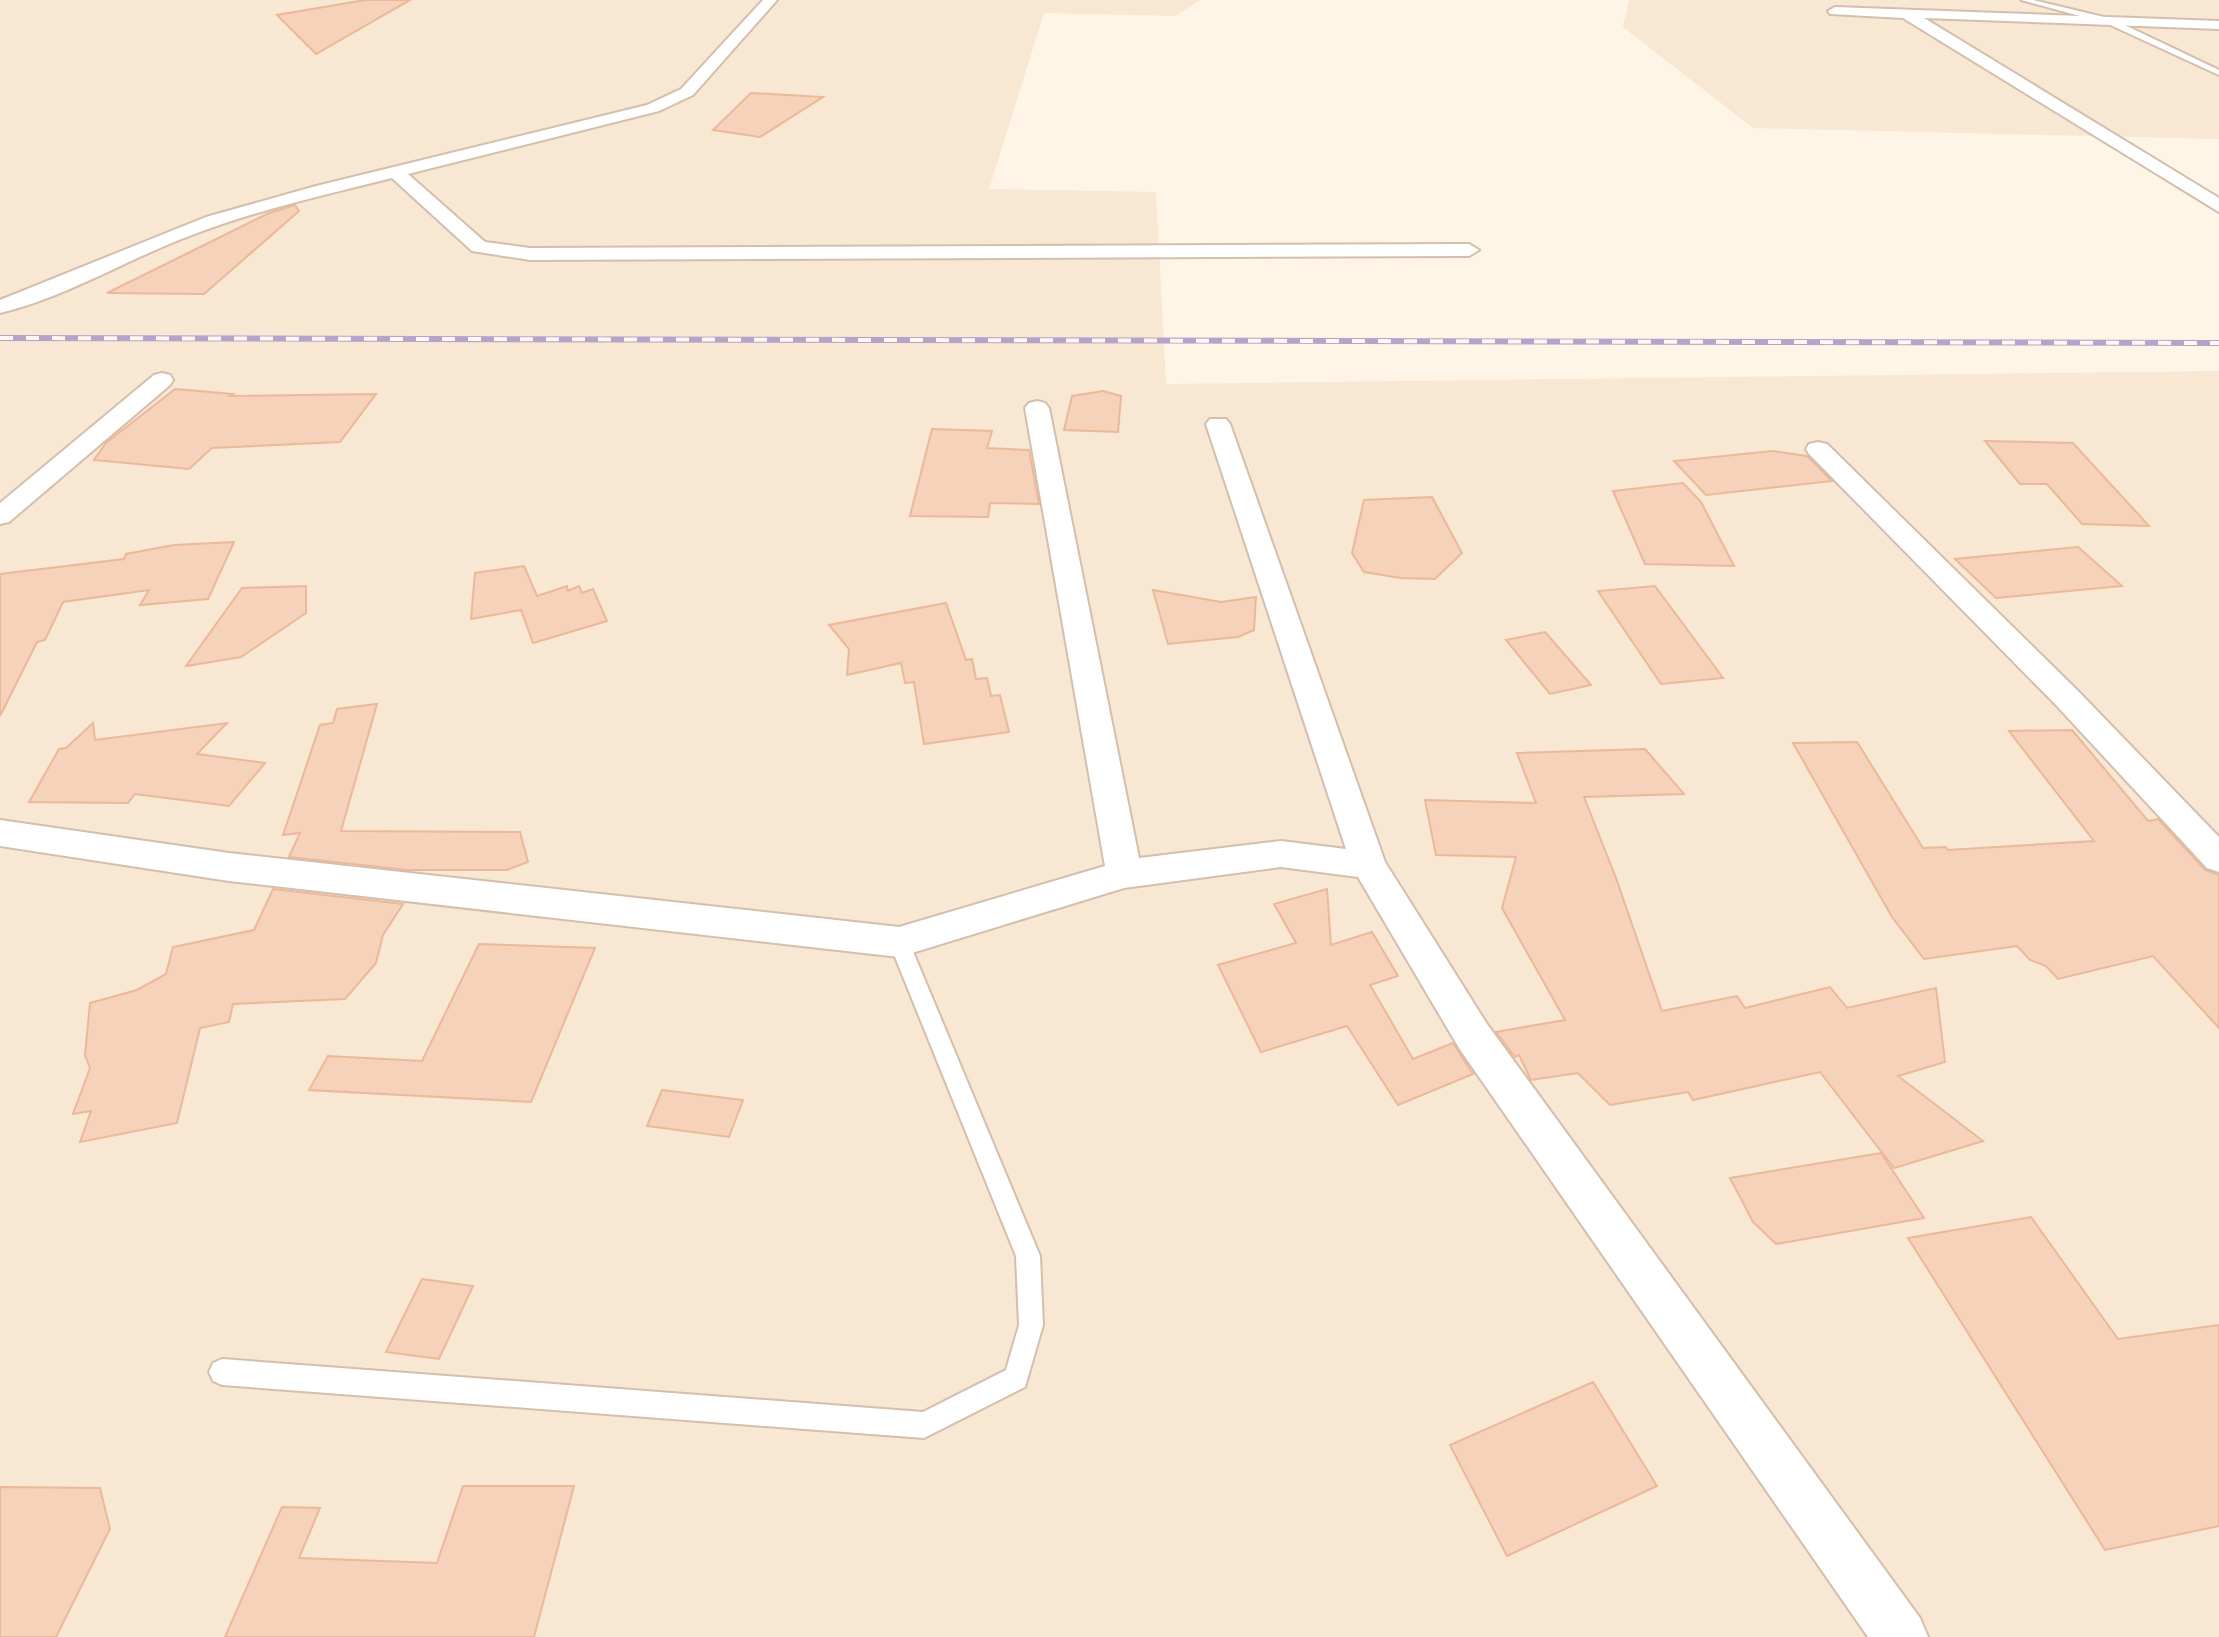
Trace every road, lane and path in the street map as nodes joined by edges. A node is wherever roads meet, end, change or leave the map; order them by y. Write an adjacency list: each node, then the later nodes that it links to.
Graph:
1 (770, 0): 10 (street)
2 (2025, 0): 7 (lane)
3 (2046, 0): 4 (street)
4 (2090, 2)
5 (1835, 11): 6 (street)
6 (1907, 14): 7 (street); 11 (street)
7 (2109, 21): 8 (street); 9 (lane)
8 (2219, 25)
9 (2219, 73)
10 (395, 172): 12 (street); 13 (street)
11 (2219, 206)
12 (1469, 250)
13 (0, 307)
14 (162, 380): 18 (street)
15 (1037, 408): 22 (street)
16 (1218, 424): 21 (street)
17 (1818, 449): 20 (street)
18 (0, 516)
19 (0, 833): 23 (street)
20 (2219, 859)
21 (1369, 865): 22 (street); 25 (street)
22 (1124, 874): 23 (street)
23 (899, 942): 24 (lane)
24 (222, 1372)
25 (1901, 1637)

